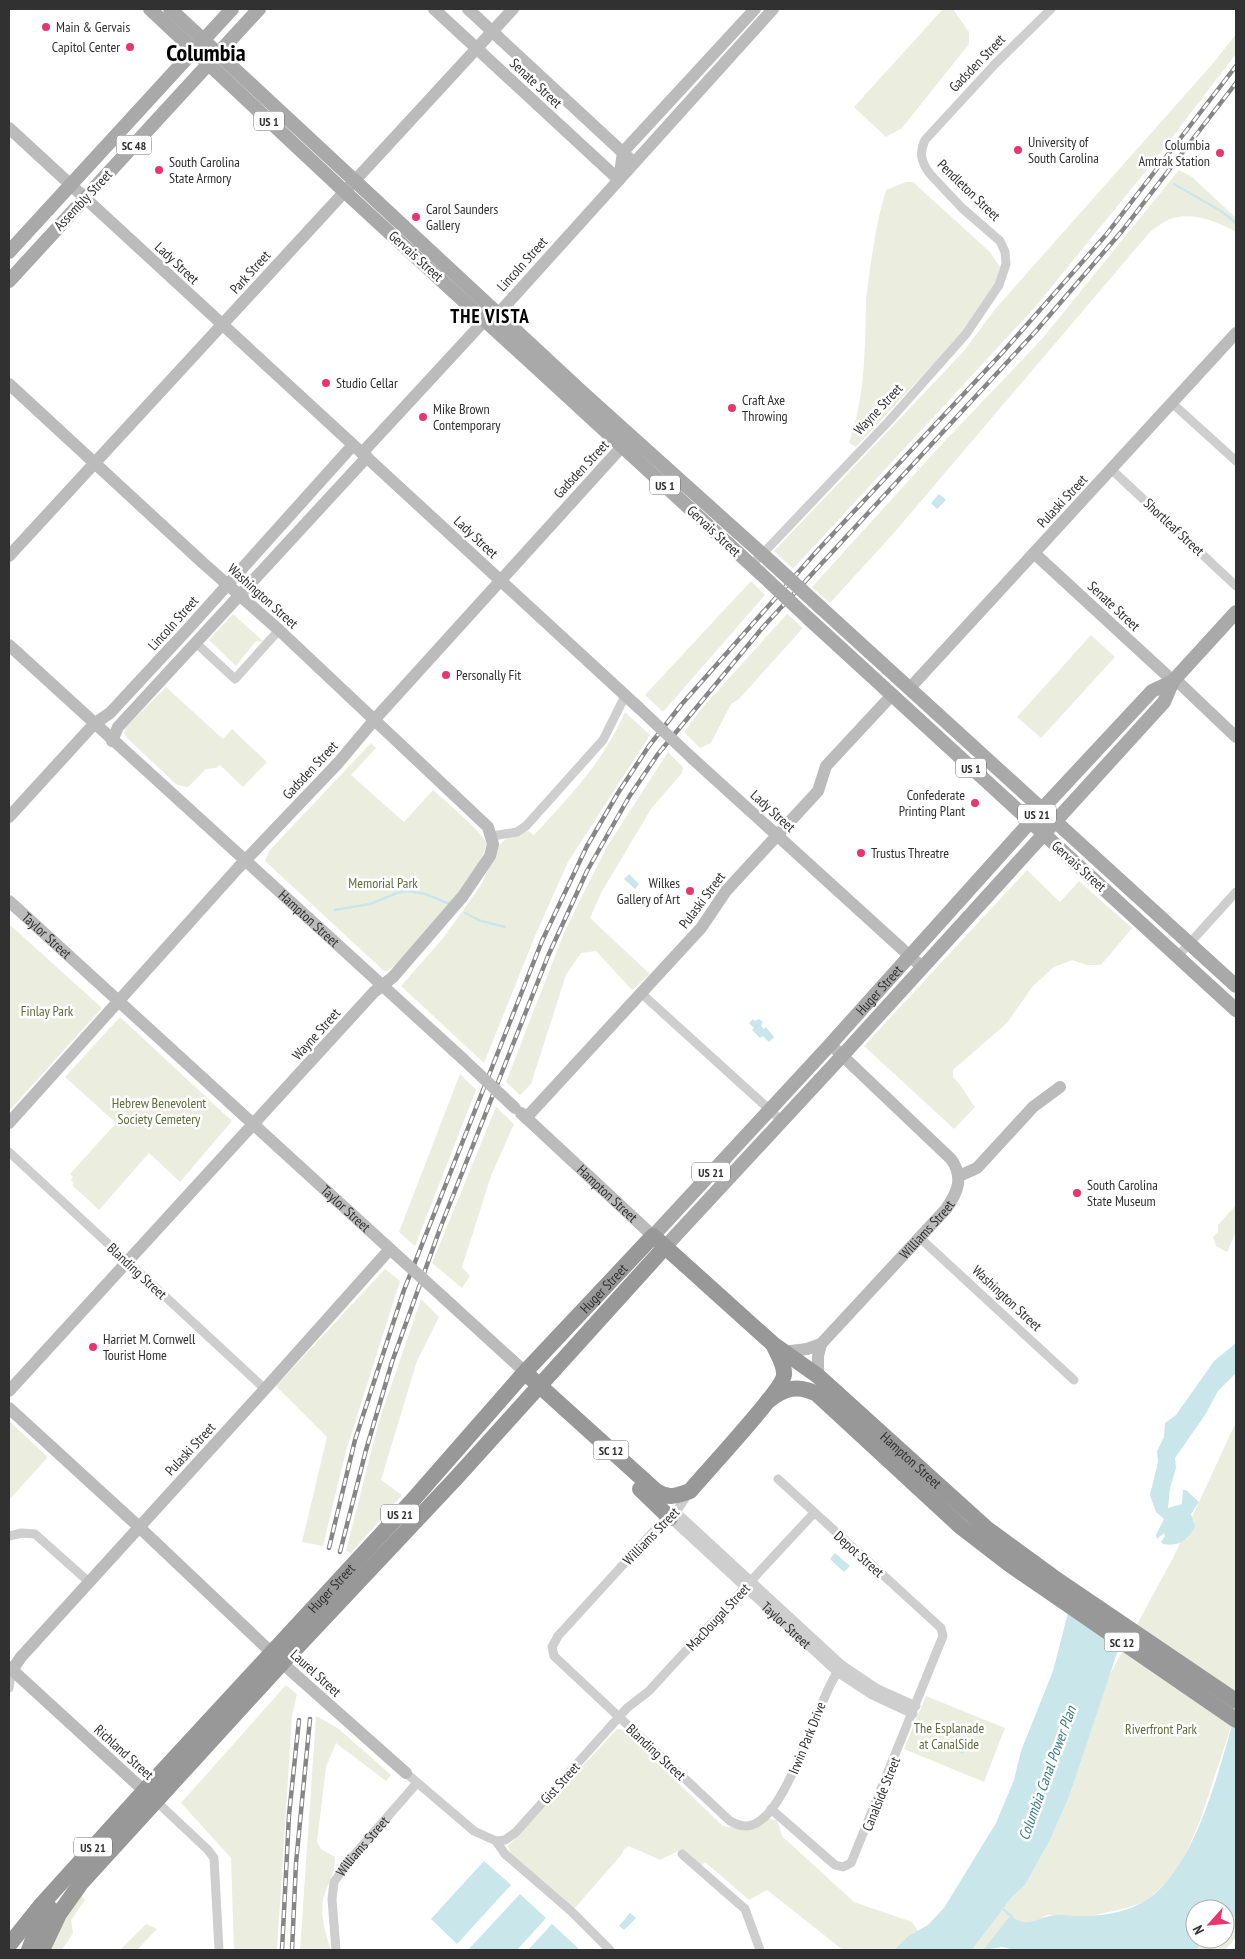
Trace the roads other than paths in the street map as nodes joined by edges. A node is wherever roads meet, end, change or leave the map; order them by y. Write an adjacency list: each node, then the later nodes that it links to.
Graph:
1 (150, 9): 14 (main road, Gervais Street)
2 (170, 9): 12 (main road, Gervais Street)
3 (232, 9): 12 (main road, Assembly Street / SC 48)
4 (259, 9): 15 (main road, Assembly Street / SC 48)
5 (434, 9): 13 (street, Senate Street)
6 (468, 9): 11 (street, Senate Street)
7 (513, 9): 11 (street, Park Street)
8 (773, 9): 10 (street, Lincoln Street)
9 (1051, 9): 19 (street, Gadsden Street)
10 (750, 15): 20 (street, Lincoln Street); 21 (street, Lincoln Street)
11 (493, 31): 13 (street, Park Street); 16 (street, Senate Street)
12 (204, 39): 14 (main road, Assembly Street / SC 48); 15 (main road, Gervais Street)
13 (477, 49): 17 (street, Senate Street); 24 (street, Park Street)
14 (194, 50): 15 (main road, Gervais Street); 23 (main road, Assembly Street / SC 48)
15 (213, 59): 24 (main road, Gervais Street); 25 (main road, Assembly Street / SC 48)
16 (569, 102): 17 (street); 20 (street, Senate Street)
17 (554, 120): 22 (street, Senate Street)
18 (9, 128): 23 (street, Lady Street)
19 (925, 140): 27 (street, Pendleton Street)
20 (623, 152): 21 (street, Senate Street); 22 (street)
21 (633, 162): 22 (street, Lincoln Street)
22 (618, 180): 29 (street, Lincoln Street)
23 (71, 185): 25 (street, Lady Street); 26 (main road, Assembly Street / SC 48)
24 (349, 186): 29 (main road, Gervais Street); 30 (street, Park Street)
25 (85, 198): 28 (main road, Assembly Street / SC 48); 30 (street, Lady Street)
26 (9, 252)
27 (1006, 259): 41 (street, Wayne Street)
28 (9, 281)
29 (491, 317): 34 (main road, Gervais Street); 35 (street, Lincoln Street)
30 (222, 325): 35 (street, Lady Street); 37 (street, Park Street)
31 (1236, 333): 33 (street, Pulaski Street)
32 (9, 384): 37 (street, Washington Street)
33 (1172, 404): 36 (street); 38 (street, Pulaski Street)
34 (627, 441): 41 (main road, Gervais Street); 42 (main road, Gervais Street / US 1); 43 (street, Gadsden Street)
35 (361, 452): 43 (street, Lady Street); 44 (street, Lincoln Street); 46 (street, Lincoln Street)
36 (1236, 461)
37 (95, 463): 40 (street, Park Street); 44 (street, Washington Street)
38 (1111, 469): 39 (street, Pulaski Street); 45 (street, Shortleaf Street)
39 (1034, 553): 52 (street, Senate Street); 53 (street, Pulaski Street)
40 (9, 556)
41 (767, 558): 42 (street, Wayne Street); 53 (main road, Gervais Street, bridge)
42 (756, 569): 51 (main road, Gervais Street / US 1, bridge)
43 (500, 580): 55 (street, Lady Street); 56 (street, Gadsden Street)
44 (226, 584): 46 (street, Washington Street); 57 (street, Lincoln Street)
45 (1236, 586)
46 (239, 595): 48 (street, Washington Street); 49 (street, Lincoln Street)
47 (1236, 612): 52 (main road, Huger Street / US 21)
48 (279, 630): 49 (street); 56 (street, Washington Street)
49 (196, 642): 59 (street, Lincoln Street)
50 (9, 645): 57 (street, Hampton Street / SC 12)
51 (869, 674): 53 (main road); 54 (main road, Gervais Street / US 1)
52 (1174, 680): 58 (street, Senate Street); 60 (main road, Huger Street / US 21); 63 (main road, Huger Street / US 21)
53 (909, 689): 60 (main road, Gervais Street)
54 (892, 695): 62 (main road, Gervais Street / US 1); 65 (street, Pulaski Street)
55 (626, 696): 65 (street, Lady Street, bridge); 66 (street)
56 (374, 719): 66 (street, Washington Street); 67 (street, Gadsden Street)
57 (94, 724): 59 (street, Hampton Street / SC 12); 61 (street, Lincoln Street)
58 (1236, 737)
59 (112, 741): 67 (street, Hampton Street / SC 12)
60 (1041, 810): 62 (main road, Huger Street / US 21); 63 (main road, Gervais Street)
61 (9, 817)
62 (1031, 822): 64 (main road, Gervais Street / US 1); 71 (main road, Huger Street / US 21)
63 (1055, 823): 64 (main road, Huger Street / US 21); 70 (main road, Gervais Street)
64 (1044, 834): 72 (main road, Gervais Street / US 1); 73 (main road, Huger Street / US 21)
65 (777, 835): 71 (street, Lady Street); 76 (street, Pulaski Street)
66 (492, 836): 74 (street, Wayne Street)
67 (245, 860): 74 (street, Hampton Street / SC 12); 77 (street, Gadsden Street)
68 (1236, 892): 70 (street)
69 (9, 901): 77 (street, Taylor Street / SC 12)
70 (1189, 944): 72 (street); 75 (main road, Gervais Street)
71 (909, 955): 73 (street, Lady Street); 79 (main road, Huger Street / US 21)
72 (1178, 956): 78 (main road, Gervais Street / US 1)
73 (922, 968): 80 (main road, Huger Street / US 21)
74 (382, 985): 83 (street, Hampton Street / SC 12, bridge); 86 (street, Wayne Street)
75 (1236, 986)
76 (641, 993): 82 (street); 83 (street, Pulaski Street)
77 (117, 1001): 85 (street, Gadsden Street); 86 (street, Taylor Street / SC 12)
78 (1236, 1010)
79 (830, 1044): 80 (street); 82 (main road, Huger Street / US 21)
80 (842, 1056): 84 (main road, Huger Street / US 21); 88 (street)
81 (1060, 1087): 88 (street)
82 (769, 1110): 84 (street); 90 (main road, Huger Street / US 21)
83 (526, 1118): 90 (street, Hampton Street / SC 12)
84 (782, 1122): 90 (main road, Huger Street / US 21)
85 (9, 1123)
86 (254, 1124): 91 (street, Taylor Street / SC 12); 92 (street, Wayne Street)
87 (9, 1152): 92 (street, Blanding Street)
88 (959, 1176): 89 (street, Williams Street)
89 (920, 1238): 93 (street, Williams Street); 97 (street, Washington Street)
90 (659, 1241): 94 (highway, Hampton Street / SC 12); 95 (highway, Huger Street / US 21); 98 (highway, Huger Street / US 21)
91 (390, 1249): 95 (street, Taylor Street / SC 12, bridge); 99 (street, Pulaski Street)
92 (127, 1262): 99 (street, Blanding Street); 100 (street, Wayne Street)
93 (822, 1344): 94 (street); 96 (street)
94 (778, 1348): 96 (highway, Hampton Street / SC 12); 101 (highway)
95 (525, 1372): 98 (highway, Taylor Street / SC 12); 115 (highway, Huger Street / US 21)
96 (818, 1376): 110 (highway, Hampton Street / SC 12)
97 (1074, 1380)
98 (539, 1385): 103 (highway, Taylor Street / SC 12); 115 (highway, Huger Street / US 21)
99 (265, 1390): 108 (street, Pulaski Street)
100 (9, 1391)
101 (768, 1401): 105 (highway, Williams Street / SC 12); 110 (highway, Hampton Street / SC 12)
102 (9, 1408): 108 (street, Laurel Street)
103 (623, 1462): 105 (highway, Taylor Street / SC 12); 107 (highway)
104 (778, 1479): 106 (street, Depot Street)
105 (690, 1491): 107 (street, Williams Street)
106 (814, 1512): 112 (street, MacDougal Street); 113 (street, Depot Street)
107 (673, 1515): 112 (street, Taylor Street); 114 (street, Williams Street)
108 (138, 1526): 111 (street, Pulaski Street); 115 (street, Laurel Street)
109 (9, 1536): 111 (street)
110 (1013, 1558): 119 (highway, Hampton Street / SC 12); 122 (highway, Hampton Street / SC 12)
111 (89, 1582): 117 (street, Pulaski Street)
112 (748, 1584): 116 (street, Taylor Street); 121 (street, MacDougal Street)
113 (941, 1628): 120 (street, Canalside Street)
114 (552, 1647): 121 (street, Blanding Street)
115 (276, 1658): 123 (street, Laurel Street); 125 (highway, Huger Street / US 21); 126 (highway, Huger Street / US 21)
116 (840, 1668): 120 (street, Taylor Street); 127 (street, Irwin Park Drive)
117 (10, 1670): 118 (street, Pulaski Street); 125 (street, Richland Street)
118 (9, 1688)
119 (1236, 1701)
120 (915, 1710): 127 (street, Canalside Street)
121 (619, 1717): 127 (street, Blanding Street); 128 (street, Gist Street)
122 (1236, 1720)
123 (406, 1773): 124 (street, Laurel Street)
124 (417, 1783): 128 (street, Laurel Street); 137 (street, Williams Street)
125 (144, 1791): 126 (street, Richland Street); 131 (highway, Huger Street / US 21)
126 (157, 1802): 130 (highway, Huger Street / US 21); 136 (street, Richland Street)
127 (771, 1809)
128 (496, 1841): 138 (street, Laurel Street)
129 (682, 1854): 139 (street)
130 (81, 1883): 134 (highway, US 21); 135 (highway)
131 (42, 1904): 132 (highway, US 21); 133 (highway)
132 (9, 1930)
133 (9, 1945)
134 (28, 1950)
135 (42, 1950)
136 (219, 1950)
137 (336, 1950)
138 (610, 1950)
139 (760, 1950)

